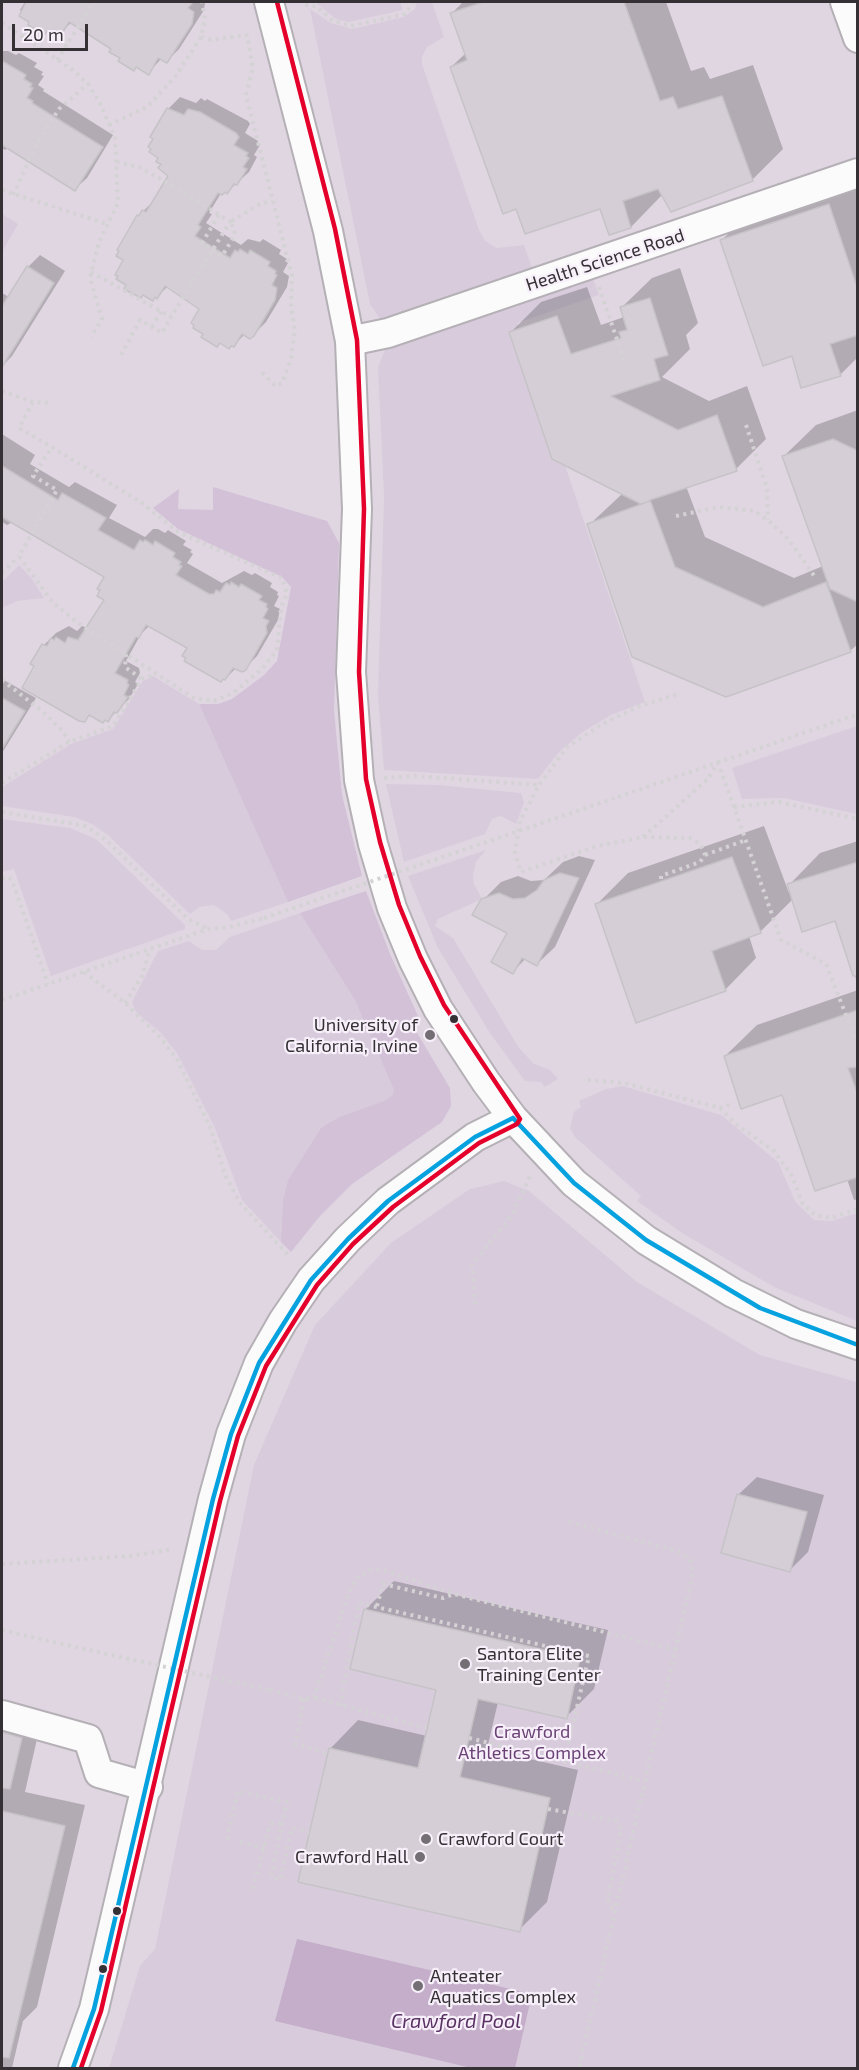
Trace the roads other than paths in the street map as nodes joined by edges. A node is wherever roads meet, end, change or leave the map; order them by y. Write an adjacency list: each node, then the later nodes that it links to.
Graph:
1 (269, 2): 5 (street)
2 (845, 2): 3 (street)
3 (858, 38)
4 (858, 173): 5 (street, Health Science Road)
5 (350, 341): 6 (street)
6 (513, 1118): 7 (street); 9 (street)
7 (858, 1346)
8 (2, 1715): 9 (street)
9 (148, 1787): 10 (street)
10 (73, 2068)

